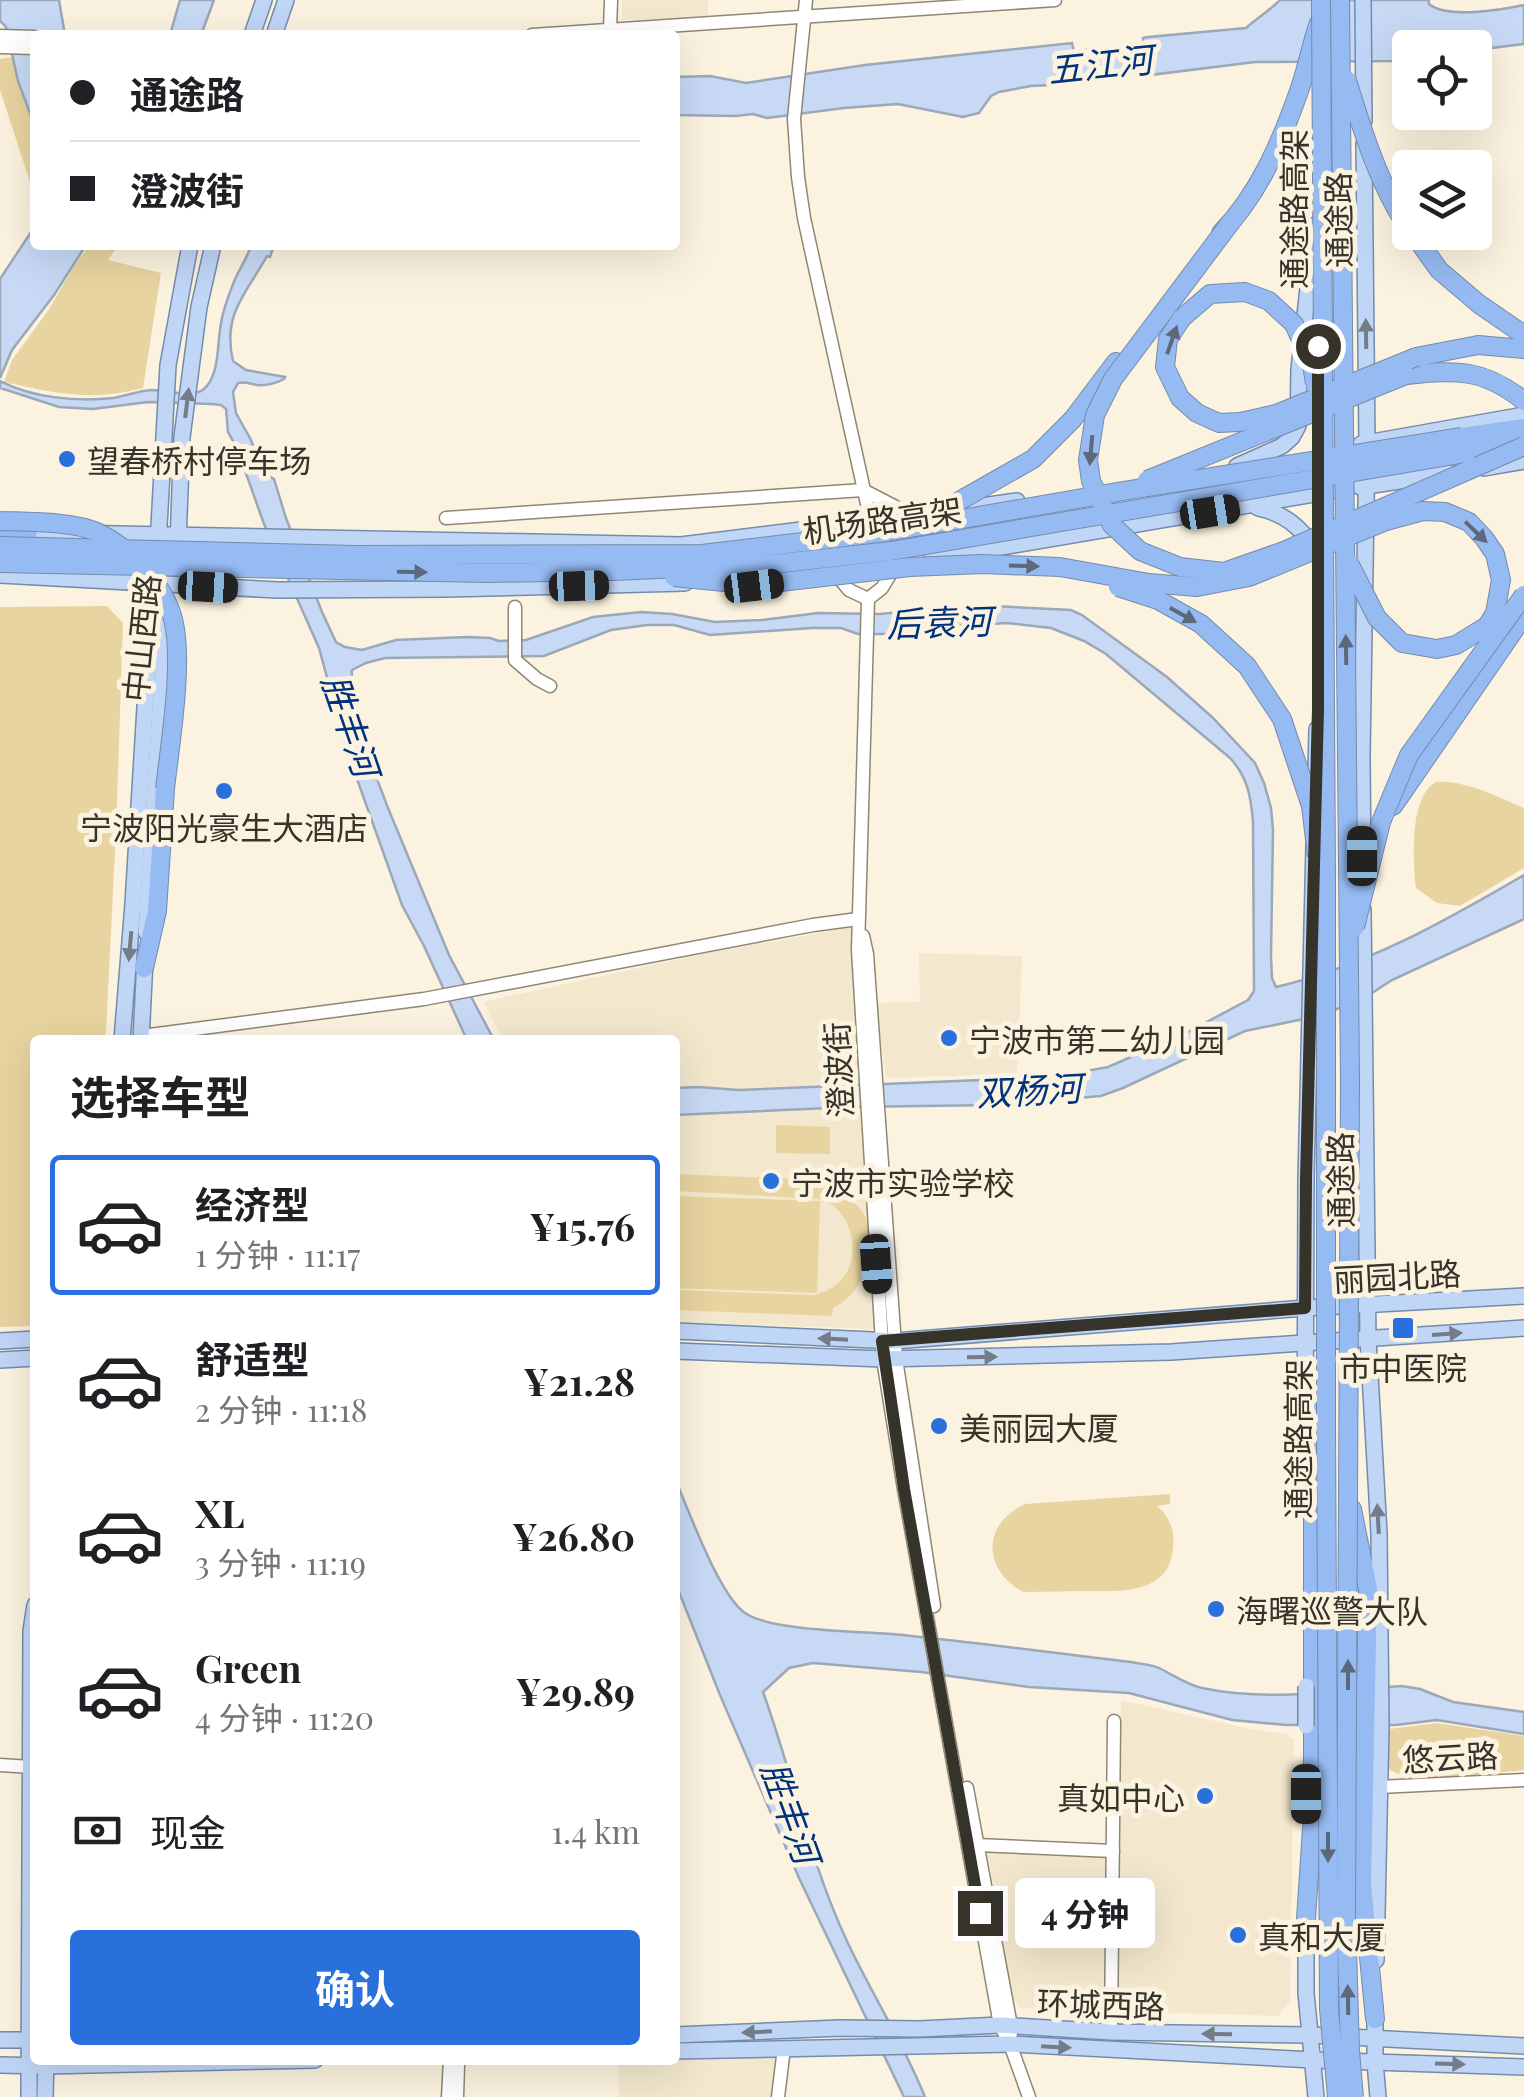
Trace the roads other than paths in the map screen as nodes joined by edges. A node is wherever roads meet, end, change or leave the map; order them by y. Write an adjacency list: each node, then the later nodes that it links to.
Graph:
1 (264, 0): 11 (main road)
2 (286, 0): 12 (main road)
3 (612, 0): 10 (street)
4 (806, 0): 9 (street)
5 (1056, 0): 9 (street)
6 (1340, 0): 17 (highway, 通途路高架, bridge)
7 (1363, 0): 30 (main road, 通途路, one-way to 7)
8 (1319, 13): 19 (main road, 通途路, bridge); 20 (highway); 29 (highway, 通途路高架, bridge)
9 (805, 16): 10 (street); 36 (street)
10 (610, 29): 13 (street)
11 (254, 30)
12 (276, 30)
13 (597, 30)
14 (30, 38): 15 (street)
15 (2, 42): 16 (street)
16 (30, 47)
17 (1341, 58): 18 (highway, bridge); 50 (highway, 通途路高架, bridge)
18 (1392, 202)
19 (1317, 206): 32 (main road, 通途路); 34 (main road)
20 (1231, 222): 31 (highway, one-way to 31, bridge); 48 (highway, bridge)
21 (189, 250): 46 (main road, 中山西路)
22 (212, 250): 47 (main road, 中山西路, one-way to 22)
23 (1425, 250): 24 (highway)
24 (1524, 335)
25 (1524, 349): 29 (highway, one-way to 29, bridge)
26 (1524, 400): 37 (highway, bridge)
27 (1524, 414): 30 (main road)
28 (1524, 428): 37 (highway, 机场路高架, bridge)
29 (1324, 433): 66 (highway, 通途路高架, bridge)
30 (1367, 443): 32 (main road); 35 (main road, 通途路)
31 (1524, 445): 55 (highway, 机场路高架, bridge)
32 (1318, 452): 34 (main road); 38 (main road, 通途路)
33 (1524, 461): 35 (main road)
34 (1237, 466): 40 (main road)
35 (1366, 486): 38 (main road); 68 (main road, 通途路)
36 (863, 490): 40 (street); 41 (street); 43 (street)
37 (1123, 490): 48 (highway, 机场路高架, bridge)
38 (1318, 493): 39 (main road); 51 (main road, 通途路)
39 (1250, 506): 51 (main road); 53 (main road)
40 (913, 516): 43 (main road)
41 (446, 518)
42 (0, 521): 69 (highway, bridge)
43 (872, 522): 47 (main road)
44 (0, 531): 45 (highway)
45 (28, 532): 46 (main road)
46 (159, 535): 47 (main road); 58 (main road, 中山西路)
47 (178, 535): 59 (main road, 中山西路)
48 (806, 542): 49 (highway, 机场路高架, bridge)
49 (0, 546)
50 (1345, 553): 54 (highway, one-way to 50, bridge); 68 (highway, 通途路高架, one-way to 50, bridge)
51 (1316, 554): 75 (main road, 通途路)
52 (0, 563): 55 (highway, 机场路高架, one-way to 55, bridge)
53 (895, 566): 56 (main road); 61 (street)
54 (1060, 567): 55 (highway, one-way to 54, bridge); 66 (highway, one-way to 66, bridge)
55 (613, 571)
56 (834, 572): 59 (main road); 61 (street)
57 (0, 575): 58 (main road)
58 (152, 584): 59 (main road); 70 (main road, 中山西路, one-way to 70)
59 (174, 585): 69 (main road, 中山西路)
60 (1524, 595): 65 (highway, bridge)
61 (868, 600): 67 (street, 澄波街)
62 (515, 608): 64 (street)
63 (1524, 616): 65 (highway, bridge)
64 (550, 686)
65 (1381, 822): 68 (highway, bridge)
66 (1326, 890): 87 (highway, 通途路高架, bridge)
67 (858, 919): 72 (street); 81 (street, 澄波街)
68 (1356, 954): 74 (main road, 通途路); 88 (highway, 通途路高架, bridge)
69 (144, 968): 71 (main road, 中山西路)
70 (122, 1035)
71 (141, 1035)
72 (163, 1035)
73 (1524, 1296): 74 (main road, 丽园北路)
74 (1368, 1304): 75 (main road, 丽园北路); 79 (main road, 通途路)
75 (1305, 1308): 81 (main road, 丽园北路); 82 (main road, 通途路)
76 (1524, 1328): 79 (main road, 丽园北路, one-way to 76)
77 (680, 1331): 81 (main road, 丽园北路, one-way to 77)
78 (30, 1339): 80 (main road)
79 (1368, 1340): 82 (main road, 丽园北路); 94 (main road, 通途路, one-way to 79)
80 (1, 1341)
81 (889, 1341): 85 (street, 澄波街)
82 (1306, 1344): 85 (main road, 丽园北路, one-way to 82); 97 (main road, 通途路, bridge)
83 (680, 1351): 85 (main road, 丽园北路)
84 (30, 1358): 86 (main road)
85 (890, 1359): 89 (street, 澄波街)
86 (2, 1360)
87 (1326, 1361): 97 (highway, bridge); 126 (highway, 通途路高架, one-way to 126, bridge)
88 (1350, 1499): 98 (highway, bridge); 127 (highway, 通途路高架, one-way to 88, bridge)
89 (944, 1687): 95 (street, 澄波街); 99 (street, 澄波街)
90 (1114, 1721): 96 (street)
91 (0, 1765): 92 (street)
92 (30, 1767)
93 (1524, 1780): 94 (street, 悠云路)
94 (1379, 1787): 98 (main road, 通途路)
95 (978, 1845): 96 (street); 99 (street, 澄波街)
96 (1113, 1852): 100 (street)
97 (1306, 1920): 102 (main road, 通途路)
98 (1375, 2019): 105 (main road, 通途路)
99 (1006, 2026): 100 (main road, 环城西路); 103 (main road, 环城西路); 107 (street, 澄波街)
100 (1111, 2032): 102 (main road, 环城西路, one-way to 100)
101 (680, 2035): 103 (main road, 环城西路, one-way to 101)
102 (1310, 2035): 105 (main road, 环城西路); 111 (main road, 通途路)
103 (922, 2037): 107 (main road); 109 (main road)
104 (2, 2039): 106 (main road)
105 (1375, 2039): 108 (main road, 环城西路); 112 (main road, 通途路)
106 (30, 2040)
107 (1010, 2044): 111 (main road, one-way to 111); 124 (street, 澄波街)
108 (1524, 2046)
109 (788, 2048): 110 (main road); 122 (street); 123 (street)
110 (680, 2050)
111 (1312, 2060): 112 (main road); 125 (main road, 通途路)
112 (1375, 2062): 117 (main road, one-way to 117); 128 (main road, 通途路)
113 (41, 2065): 118 (main road)
114 (41, 2065): 119 (main road)
115 (450, 2065): 120 (street)
116 (458, 2065): 121 (street)
117 (1524, 2067)
118 (29, 2097)
119 (45, 2097)
120 (448, 2097)
121 (457, 2097)
122 (778, 2097)
123 (786, 2097)
124 (1028, 2097)
125 (1316, 2097)
126 (1336, 2097)
127 (1354, 2097)
128 (1378, 2097)

